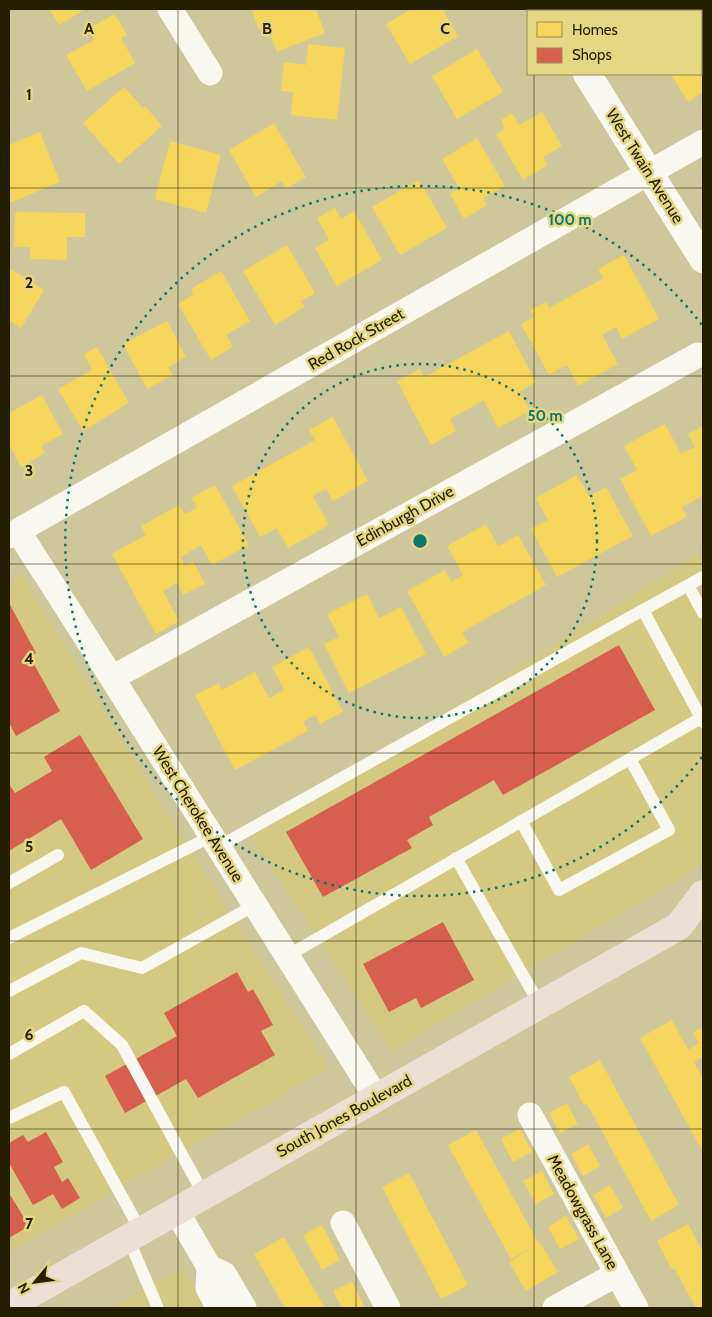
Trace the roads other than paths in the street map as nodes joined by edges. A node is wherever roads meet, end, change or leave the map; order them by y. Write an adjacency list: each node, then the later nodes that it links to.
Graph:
1 (170, 9): 2 (street)
2 (210, 72)
3 (588, 75): 5 (street, West Twain Avenue)
4 (703, 142): 5 (street, Red Rock Street)
5 (649, 172): 6 (street, West Twain Avenue); 8 (street, Red Rock Street)
6 (703, 259)
7 (698, 355): 13 (street, Edinburgh Drive)
8 (14, 534): 13 (street, West Cherokee Avenue)
9 (703, 577): 10 (lane)
10 (688, 585): 11 (lane); 12 (lane)
11 (643, 610): 14 (lane); 17 (lane)
12 (703, 614)
13 (112, 678): 17 (street, West Cherokee Avenue)
14 (702, 720): 15 (lane)
15 (630, 759): 16 (lane); 16 (lane)
16 (521, 821): 19 (lane)
17 (215, 842): 22 (street, West Cherokee Avenue); 24 (lane)
18 (58, 855): 20 (lane)
19 (456, 858): 25 (lane); 27 (lane)
20 (9, 883)
21 (703, 894): 23 (main road, South Jones Boulevard)
22 (255, 905): 25 (street, West Cherokee Avenue); 26 (lane)
23 (691, 926): 27 (main road, South Jones Boulevard)
24 (9, 938)
25 (287, 956): 29 (street, West Cherokee Avenue)
26 (9, 991)
27 (540, 1004): 29 (main road, South Jones Boulevard)
28 (9, 1054): 32 (lane)
29 (376, 1097): 32 (main road, South Jones Boulevard)
30 (530, 1115): 37 (street, Meadowgrass Lane)
31 (9, 1118): 35 (lane)
32 (204, 1195): 33 (main road, South Jones Boulevard)
33 (176, 1210): 35 (main road, South Jones Boulevard); 36 (street)
34 (343, 1223): 42 (street)
35 (134, 1234): 38 (main road, South Jones Boulevard); 39 (lane)
36 (210, 1267): 40 (street); 41 (street)
37 (617, 1274): 43 (street); 44 (street, Meadowgrass Lane)
38 (11, 1300)
39 (158, 1308)
40 (219, 1308)
41 (244, 1308)
42 (388, 1308)
43 (555, 1308)
44 (636, 1308)

